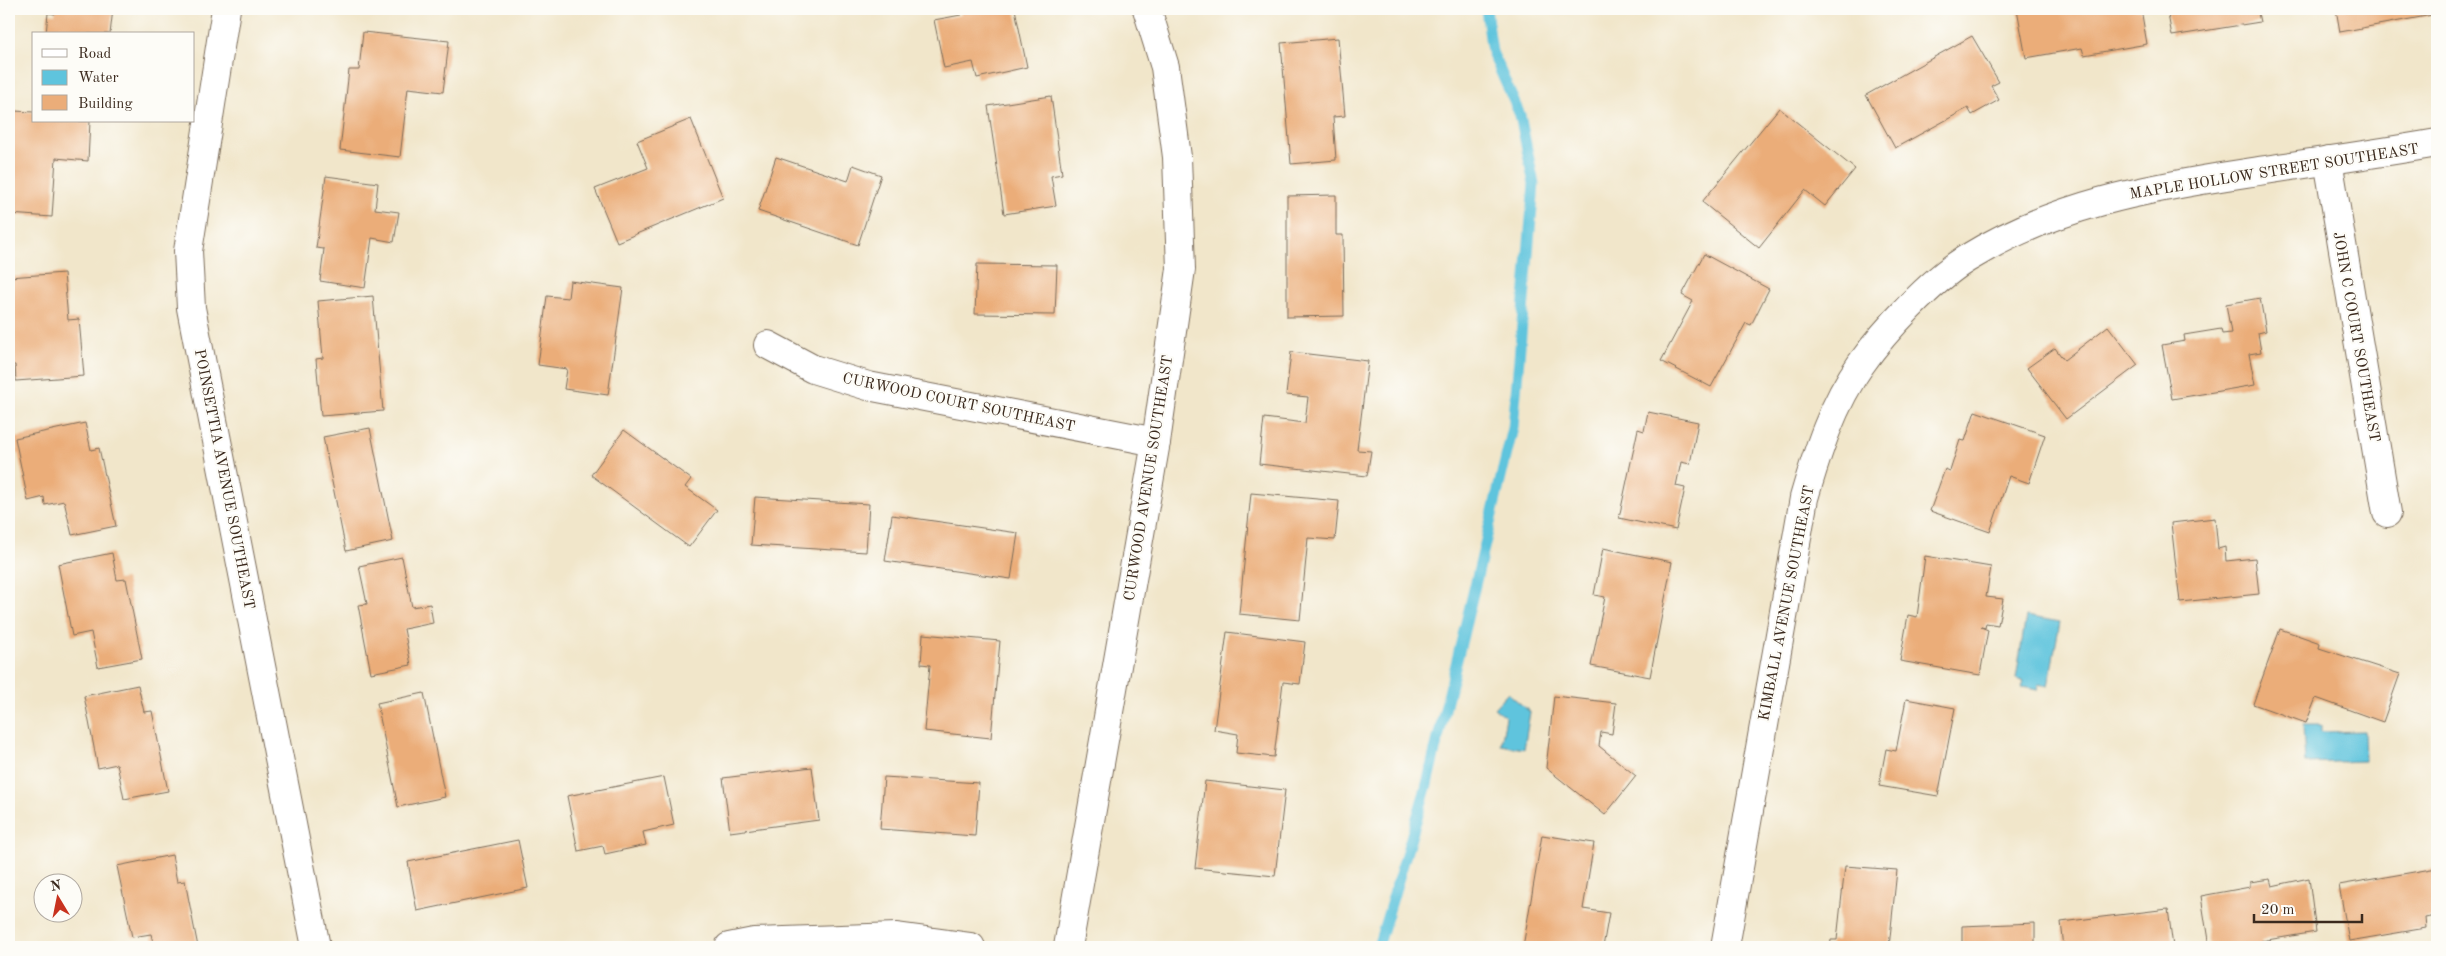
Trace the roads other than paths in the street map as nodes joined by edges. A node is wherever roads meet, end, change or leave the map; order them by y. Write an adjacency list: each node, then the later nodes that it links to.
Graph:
1 (226, 9): 9 (street, POINSETTIA AVENUE SOUTHEAST)
2 (1147, 9): 7 (street, CURWOOD AVENUE SOUTHEAST)
3 (2437, 143): 4 (street, MAPLE HOLLOW STREET SOUTHEAST)
4 (2328, 160): 5 (street, MAPLE HOLLOW STREET SOUTHEAST); 8 (street, JOHN C COURT SOUTHEAST)
5 (1925, 292): 13 (street, KIMBALL AVENUE SOUTHEAST)
6 (768, 345): 7 (street, CURWOOD COURT SOUTHEAST)
7 (1156, 442): 12 (street, CURWOOD AVENUE SOUTHEAST)
8 (2387, 513)
9 (316, 947)
10 (729, 947): 11 (street)
11 (971, 947)
12 (1068, 947)
13 (1725, 947)

